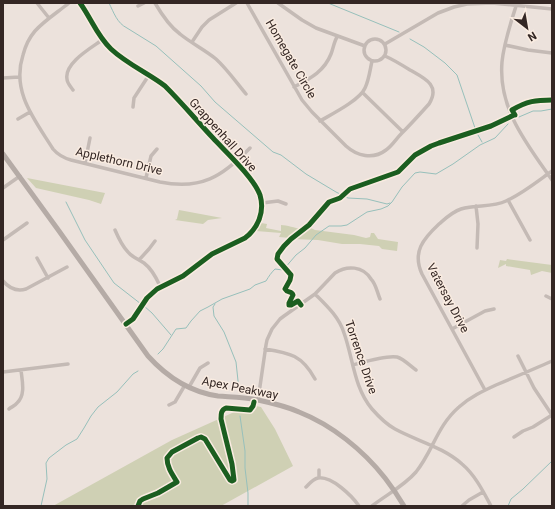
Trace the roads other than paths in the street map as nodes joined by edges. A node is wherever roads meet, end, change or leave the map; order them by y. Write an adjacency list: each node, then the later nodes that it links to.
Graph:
1 (37, 3): 12 (street)
2 (69, 3): 12 (street, Applethorn Drive)
3 (80, 3): 14 (street, Grappenhall Drive)
4 (144, 3): 10 (street)
5 (155, 3): 15 (street)
6 (236, 3): 15 (street)
7 (247, 3): 25 (street, Homegate Circle)
8 (278, 3): 13 (street)
9 (516, 4): 11 (street); 16 (street); 17 (street)
10 (138, 6)
11 (552, 9)
12 (49, 18): 23 (street, Applethorn Drive)
13 (337, 36): 18 (street); 25 (street)
14 (102, 40): 22 (street, Grappenhall Drive); 26 (street)
15 (192, 42): 28 (street)
16 (385, 44): 18 (street); 20 (street)
17 (505, 45): 19 (street); 41 (street)
18 (364, 46): 21 (street)
19 (552, 53)
20 (385, 56): 21 (street); 33 (street, Homegate Circle)
21 (372, 61): 27 (street)
22 (149, 75): 29 (street); 38 (street, Grappenhall Drive)
23 (19, 77): 24 (street); 30 (street, Applethorn Drive)
24 (3, 78)
25 (294, 87): 32 (street, Homegate Circle)
26 (73, 90)
27 (363, 93): 32 (street); 33 (street)
28 (246, 94)
29 (133, 107)
30 (30, 112): 31 (street); 39 (street, Applethorn Drive)
31 (18, 119)
32 (320, 121): 33 (street, Homegate Circle)
33 (404, 132)
34 (90, 138): 39 (street)
35 (250, 148): 38 (street, Applethorn Drive)
36 (157, 149): 43 (street)
37 (3, 154): 42 (main road, Apex Peakway)
38 (236, 162): 43 (street, Applethorn Drive); 47 (street, Grappenhall Drive)
39 (85, 163): 43 (street, Applethorn Drive)
40 (552, 171): 41 (street, Vatersay Drive)
41 (548, 174): 44 (street); 46 (street, Vatersay Drive)
42 (20, 176): 45 (street); 67 (main road, Apex Peakway)
43 (146, 178)
44 (552, 180)
45 (3, 188)
46 (508, 200): 49 (street, Vatersay Drive); 53 (street)
47 (262, 203): 48 (street); 61 (street)
48 (286, 204)
49 (476, 206): 55 (street); 68 (street, Vatersay Drive)
50 (27, 223): 52 (street)
51 (115, 230): 57 (street)
52 (3, 240)
53 (530, 240)
54 (155, 241): 57 (street)
55 (477, 248)
56 (37, 258): 59 (street)
57 (139, 260): 61 (street)
58 (67, 267): 59 (street)
59 (48, 278): 60 (street)
60 (3, 281)
61 (160, 286): 67 (street)
62 (315, 294): 64 (street); 69 (street); 74 (street, Torrence Drive)
63 (546, 296): 65 (street)
64 (380, 299)
65 (552, 299)
66 (494, 309): 68 (street)
67 (126, 324): 80 (main road, Apex Peakway)
68 (452, 329): 81 (street, Vatersay Drive)
69 (265, 349): 79 (street); 82 (street)
70 (518, 356): 78 (street)
71 (552, 360): 78 (street)
72 (208, 363): 80 (street)
73 (68, 364): 75 (street)
74 (353, 365): 76 (street); 87 (street, Torrence Drive)
75 (22, 370): 77 (street); 84 (street)
76 (416, 370)
77 (3, 372)
78 (525, 372): 81 (street); 85 (street)
79 (314, 379)
80 (187, 386): 82 (main road, Apex Peakway); 83 (street)
81 (485, 390): 87 (street)
82 (258, 400): 91 (main road, Apex Peakway)
83 (170, 405)
84 (9, 409)
85 (552, 415): 86 (street)
86 (514, 437)
87 (432, 446): 91 (street); 92 (street, Torrence Drive)
88 (319, 470): 89 (street)
89 (319, 478): 90 (street); 93 (street)
90 (306, 487)
91 (394, 490): 94 (street); 95 (main road, Apex Peakway)
92 (483, 492): 96 (street); 97 (street, Torrence Drive)
93 (359, 506)
94 (372, 506)
95 (404, 506)
96 (462, 506)
97 (491, 506)

